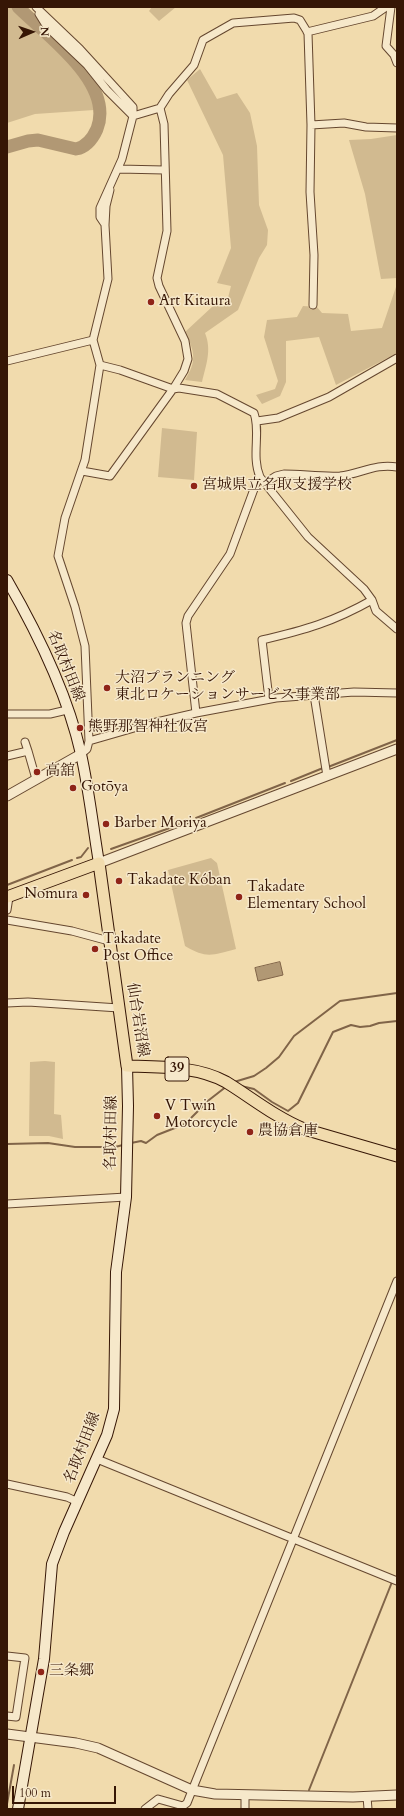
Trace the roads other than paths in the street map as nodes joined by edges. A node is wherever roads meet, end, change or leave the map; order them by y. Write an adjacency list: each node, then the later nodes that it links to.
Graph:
1 (35, 7): 7 (street)
2 (386, 7): 4 (street)
3 (391, 7): 5 (street)
4 (307, 32): 6 (street); 8 (street)
5 (397, 63)
6 (160, 108): 7 (street); 11 (street)
7 (133, 116): 10 (street)
8 (311, 125): 9 (street); 12 (street)
9 (397, 128)
10 (119, 169): 11 (street); 13 (street)
11 (164, 170): 17 (street)
12 (313, 305)
13 (93, 340): 15 (street); 16 (street)
14 (397, 358): 18 (street)
15 (7, 360)
16 (100, 365): 17 (street); 20 (street)
17 (173, 389): 18 (street); 20 (street)
18 (257, 421): 21 (street)
19 (397, 467): 21 (street)
20 (82, 472): 31 (street)
21 (263, 480): 23 (street); 29 (street)
22 (7, 580): 28 (main road, 名取村田線)
23 (372, 600): 24 (street); 27 (street)
24 (397, 629)
25 (397, 693): 26 (street)
26 (314, 695): 27 (street); 37 (street)
27 (269, 699): 29 (street)
28 (67, 710): 30 (street); 35 (main road, 名取村田線)
29 (196, 712): 31 (street)
30 (7, 714)
31 (89, 741): 35 (street)
32 (26, 742): 34 (street)
33 (397, 749): 37 (street)
34 (28, 751): 36 (street); 38 (street)
35 (81, 754): 38 (street); 40 (main road, 名取村田線)
36 (7, 756)
37 (327, 776): 40 (street)
38 (36, 779): 39 (street)
39 (7, 796)
40 (99, 863): 41 (main road); 44 (main road, 仙台岩沼線)
41 (8, 897): 42 (street)
42 (7, 910)
43 (7, 920): 44 (street)
44 (109, 941): 46 (main road, 仙台岩沼線)
45 (7, 1003): 46 (street)
46 (119, 1008): 47 (main road, 仙台岩沼線)
47 (127, 1066): 48 (main road, 仙台岩沼線 / 39); 49 (main road, 名取村田線)
48 (397, 1156)
49 (126, 1197): 50 (street); 52 (main road, 名取村田線)
50 (7, 1204)
51 (397, 1281): 55 (street)
52 (96, 1459): 54 (main road, 名取村田線); 55 (street)
53 (7, 1484): 54 (street)
54 (73, 1499): 60 (main road, 名取村田線)
55 (293, 1539): 56 (street); 61 (street)
56 (397, 1581)
57 (7, 1656): 58 (street)
58 (7, 1716)
59 (7, 1734): 60 (street)
60 (30, 1736): 61 (street); 65 (main road, 名取村田線)
61 (192, 1790): 63 (street); 66 (street)
62 (397, 1795): 64 (street)
63 (245, 1796): 64 (street); 67 (street)
64 (367, 1797): 68 (street)
65 (18, 1809)
66 (145, 1809)
67 (245, 1809)
68 (368, 1809)

